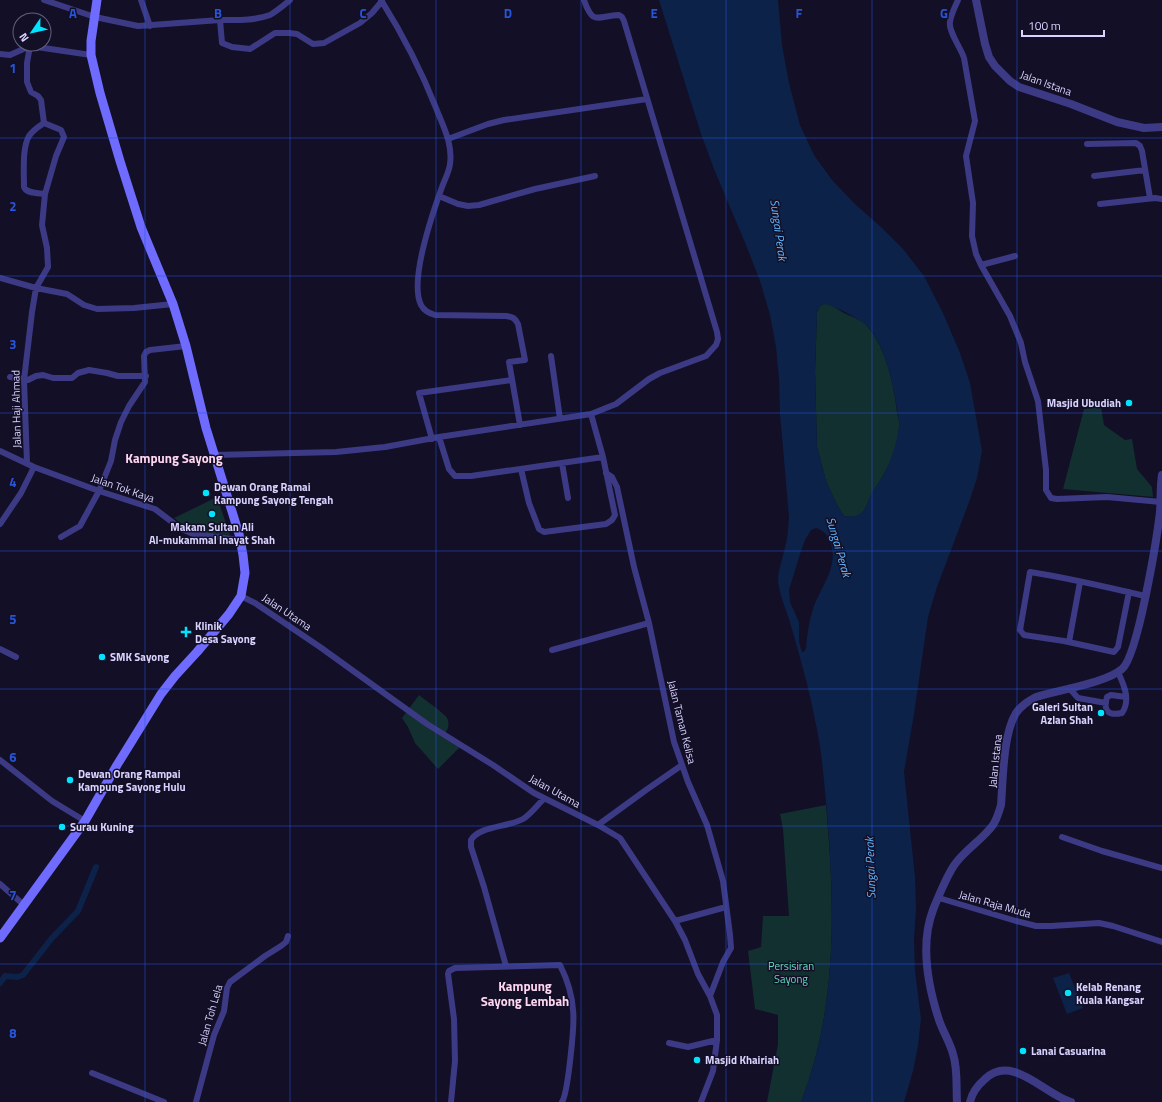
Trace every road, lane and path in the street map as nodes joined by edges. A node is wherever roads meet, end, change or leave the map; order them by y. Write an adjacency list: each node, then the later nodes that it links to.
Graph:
1 (44, 0): 9 (street)
2 (98, 0): 9 (main road)
3 (140, 0): 11 (street)
4 (290, 0): 10 (street)
5 (584, 0): 17 (street)
6 (958, 0): 31 (street)
7 (976, 0): 19 (street, Jalan Istana)
8 (382, 1): 10 (street); 20 (street)
9 (95, 17): 11 (street); 16 (main road)
10 (220, 20): 11 (street)
11 (150, 26)
12 (52, 49): 16 (street)
13 (17, 52): 15 (street)
14 (29, 52): 18 (street)
15 (0, 54)
16 (91, 55): 34 (main road)
17 (647, 99): 20 (street); 41 (street)
18 (44, 123): 25 (street, Jalan Haji Ahmad); 25 (street)
19 (1162, 128)
20 (448, 139): 26 (street)
21 (1088, 144): 22 (street)
22 (1145, 170): 24 (street); 27 (street)
23 (595, 176): 26 (street)
24 (1094, 176)
25 (45, 194): 33 (street, Jalan Haji Ahmad)
26 (439, 196): 40 (street)
27 (1150, 198): 28 (street); 29 (street)
28 (1162, 199)
29 (1100, 204)
30 (1015, 256): 31 (street)
31 (981, 265): 57 (street)
32 (0, 278): 33 (street)
33 (36, 288): 34 (street); 39 (street, Jalan Haji Ahmad)
34 (173, 304): 35 (main road)
35 (186, 346): 37 (street); 47 (main road)
36 (550, 356): 42 (street)
37 (146, 376): 39 (street); 55 (street)
38 (10, 377): 39 (street)
39 (24, 380): 49 (street, Jalan Haji Ahmad)
40 (512, 380): 43 (street); 45 (street)
41 (591, 414): 42 (street); 48 (street)
42 (560, 419): 43 (street)
43 (520, 425): 44 (street)
44 (439, 438): 45 (street); 52 (street)
45 (432, 439): 47 (street)
46 (0, 451): 49 (street, Jalan Tok Kaya)
47 (214, 455): 60 (main road)
48 (603, 457): 50 (street); 53 (street)
49 (27, 463): 51 (street, Jalan Tok Kaya)
50 (562, 463): 52 (street); 56 (street)
51 (34, 467): 55 (street, Jalan Tok Kaya); 58 (street)
52 (521, 469): 53 (street)
53 (606, 474): 65 (street, Jalan Taman Kelisa)
54 (1162, 475): 57 (street, Jalan Istana)
55 (99, 491): 59 (street); 60 (street, Jalan Tok Kaya)
56 (568, 498)
57 (1161, 498): 64 (street, Jalan Istana)
58 (0, 524)
59 (61, 537)
60 (240, 540): 63 (main road)
61 (1080, 582): 62 (street); 66 (street); 66 (street)
62 (1129, 592): 64 (street); 66 (street)
63 (241, 596): 76 (street, Jalan Utama); 77 (main road)
64 (1145, 596): 70 (street, Jalan Istana)
65 (649, 623): 68 (street); 75 (street, Jalan Taman Kelisa)
66 (1069, 642)
67 (0, 649): 69 (street)
68 (552, 650)
69 (16, 657)
70 (1118, 672): 71 (street, Jalan Istana); 72 (street)
71 (1069, 688): 73 (street); 82 (street, Jalan Istana)
72 (1126, 697): 73 (street); 73 (street)
73 (1106, 703)
74 (0, 760): 77 (street)
75 (682, 765): 78 (street); 84 (street, Jalan Taman Kelisa)
76 (544, 798): 78 (street, Jalan Utama); 89 (street)
77 (85, 821): 83 (main road)
78 (598, 825): 85 (street, Jalan Utama)
79 (1062, 837): 80 (street)
80 (1162, 868)
81 (0, 884): 83 (street)
82 (939, 898): 88 (street, Jalan Raja Muda); 99 (street, Jalan Istana)
83 (24, 905): 87 (main road)
84 (726, 906): 85 (street); 90 (street, Jalan Taman Kelisa)
85 (675, 921): 90 (street, Jalan Utama)
86 (288, 936): 95 (street, Jalan Toh Lela)
87 (0, 938)
88 (1162, 942)
89 (506, 966): 96 (street); 97 (street)
90 (710, 996): 91 (street, Jalan Utama)
91 (717, 1040): 92 (street); 98 (street, Jalan Utama)
92 (669, 1044)
93 (92, 1073): 94 (street)
94 (164, 1102)
95 (196, 1102)
96 (451, 1102)
97 (562, 1102)
98 (701, 1102)
99 (957, 1102)
100 (970, 1102): 101 (street)
101 (1071, 1102)

